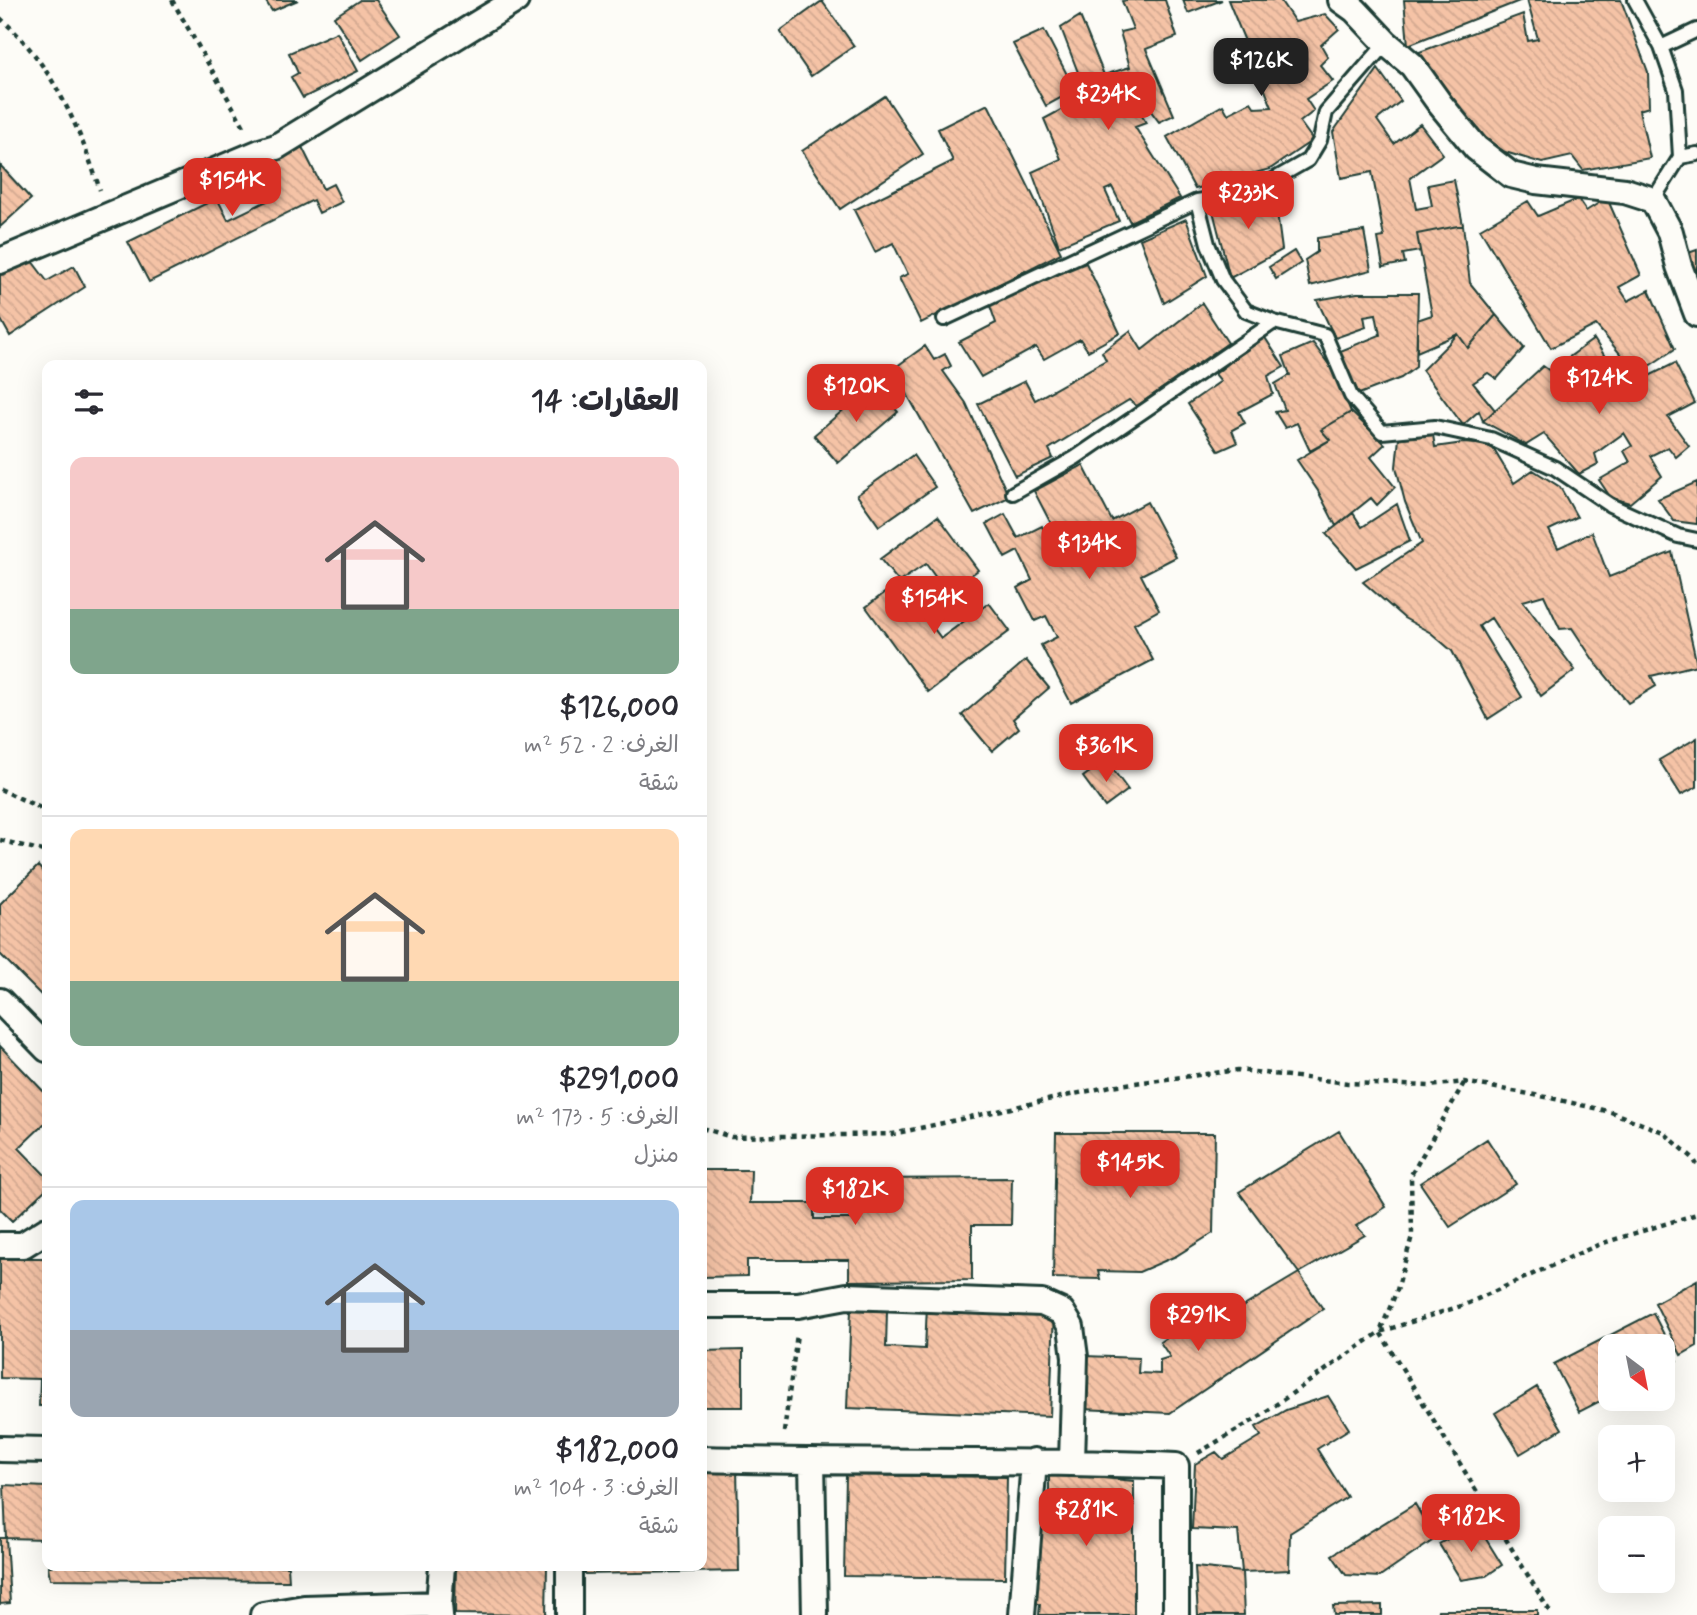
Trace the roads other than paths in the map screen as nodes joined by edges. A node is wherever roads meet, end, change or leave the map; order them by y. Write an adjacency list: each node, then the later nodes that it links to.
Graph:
1 (516, 0): 11 (street)
2 (1341, 0): 5 (street)
3 (1635, 0): 6 (lane)
4 (1697, 30): 6 (lane)
5 (1386, 43): 9 (street); 10 (lane)
6 (1661, 47): 8 (lane)
7 (1697, 154): 8 (lane)
8 (1680, 157): 9 (lane)
9 (1653, 200): 12 (street)
10 (1197, 201): 13 (lane); 14 (lane)
11 (0, 261)
12 (1697, 314)
13 (944, 318)
14 (1274, 323): 15 (lane); 16 (lane)
15 (1013, 493)
16 (1697, 540)
17 (0, 1001): 18 (street)
18 (42, 1044)
19 (42, 1233): 20 (street)
20 (0, 1245)
21 (707, 1305): 27 (street)
22 (0, 1449): 23 (street)
23 (42, 1450)
24 (707, 1459): 25 (street)
25 (811, 1461): 26 (street); 34 (street)
26 (1034, 1461): 27 (street); 35 (street)
27 (1072, 1461): 36 (street)
28 (442, 1571): 30 (street)
29 (569, 1571): 33 (street)
30 (440, 1609): 31 (street)
31 (304, 1611): 32 (street)
32 (263, 1615)
33 (569, 1615)
34 (815, 1615)
35 (1022, 1615)
36 (1176, 1615)

